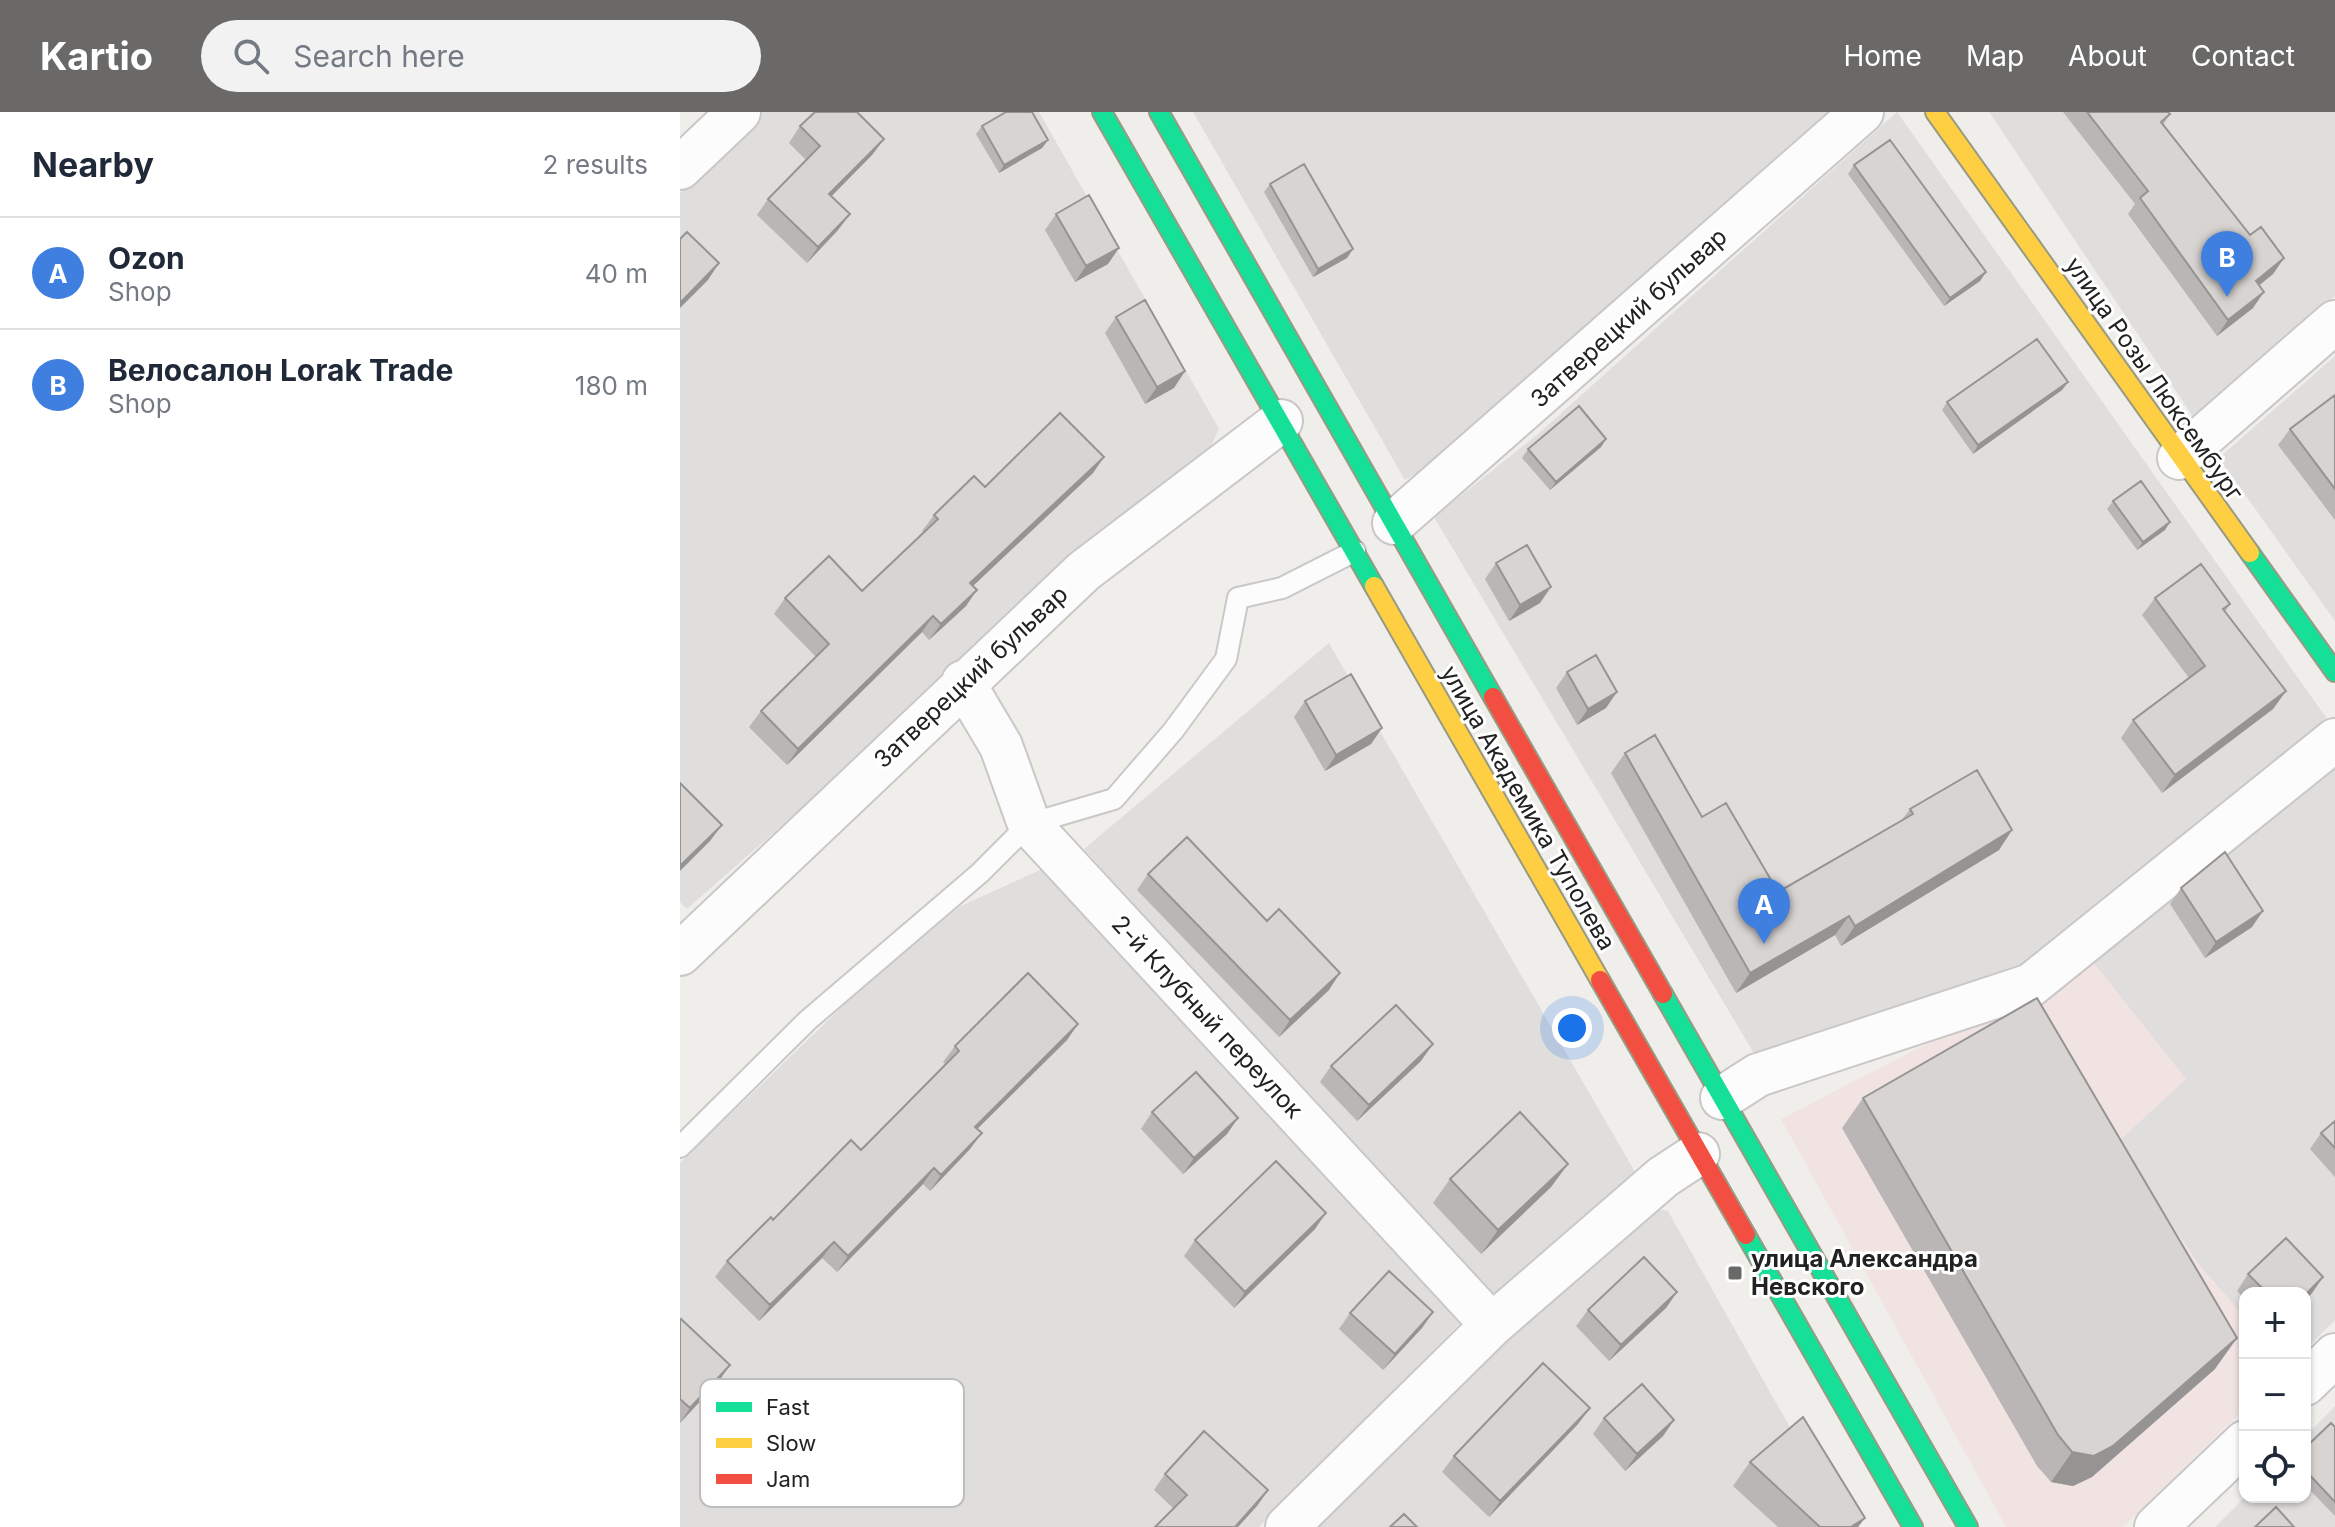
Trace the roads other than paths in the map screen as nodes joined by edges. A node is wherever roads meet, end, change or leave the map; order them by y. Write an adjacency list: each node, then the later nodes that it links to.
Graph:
1 (739, 112): 6 (street)
2 (1102, 112): 8 (main road, улица Академика Туполева)
3 (1159, 112): 9 (main road, улица Академика Туполева)
4 (1862, 112): 11 (street, Затверецкий бульвар)
5 (1935, 112): 10 (main road, улица Розы Люксембург)
6 (680, 168)
7 (2335, 322): 10 (street)
8 (1297, 420): 9 (main road); 12 (main road, улица Академика Туполева); 14 (street, Затверецкий бульвар)
9 (1349, 445): 11 (main road, улица Академика Туполева)
10 (2179, 458): 13 (main road, улица Розы Люксембург)
11 (1394, 523): 18 (main road, улица Академика Туполева)
12 (1355, 551): 16 (lane); 20 (main road, улица Академика Туполева)
13 (2335, 672)
14 (963, 682): 16 (street, 2-й Клубный переулок); 17 (street, Затверецкий бульвар)
15 (2335, 740): 18 (street)
16 (1029, 824): 19 (lane); 21 (street, 2-й Клубный переулок)
17 (687, 935)
18 (1722, 1098): 27 (main road, улица Академика Туполева)
19 (680, 1147)
20 (1698, 1154): 21 (street); 26 (main road, улица Академика Туполева)
21 (1492, 1325): 25 (street)
22 (2335, 1355): 23 (street)
23 (2311, 1378)
24 (2239, 1448): 28 (street)
25 (1287, 1527)
26 (1913, 1527)
27 (1968, 1527)
28 (2156, 1527)

